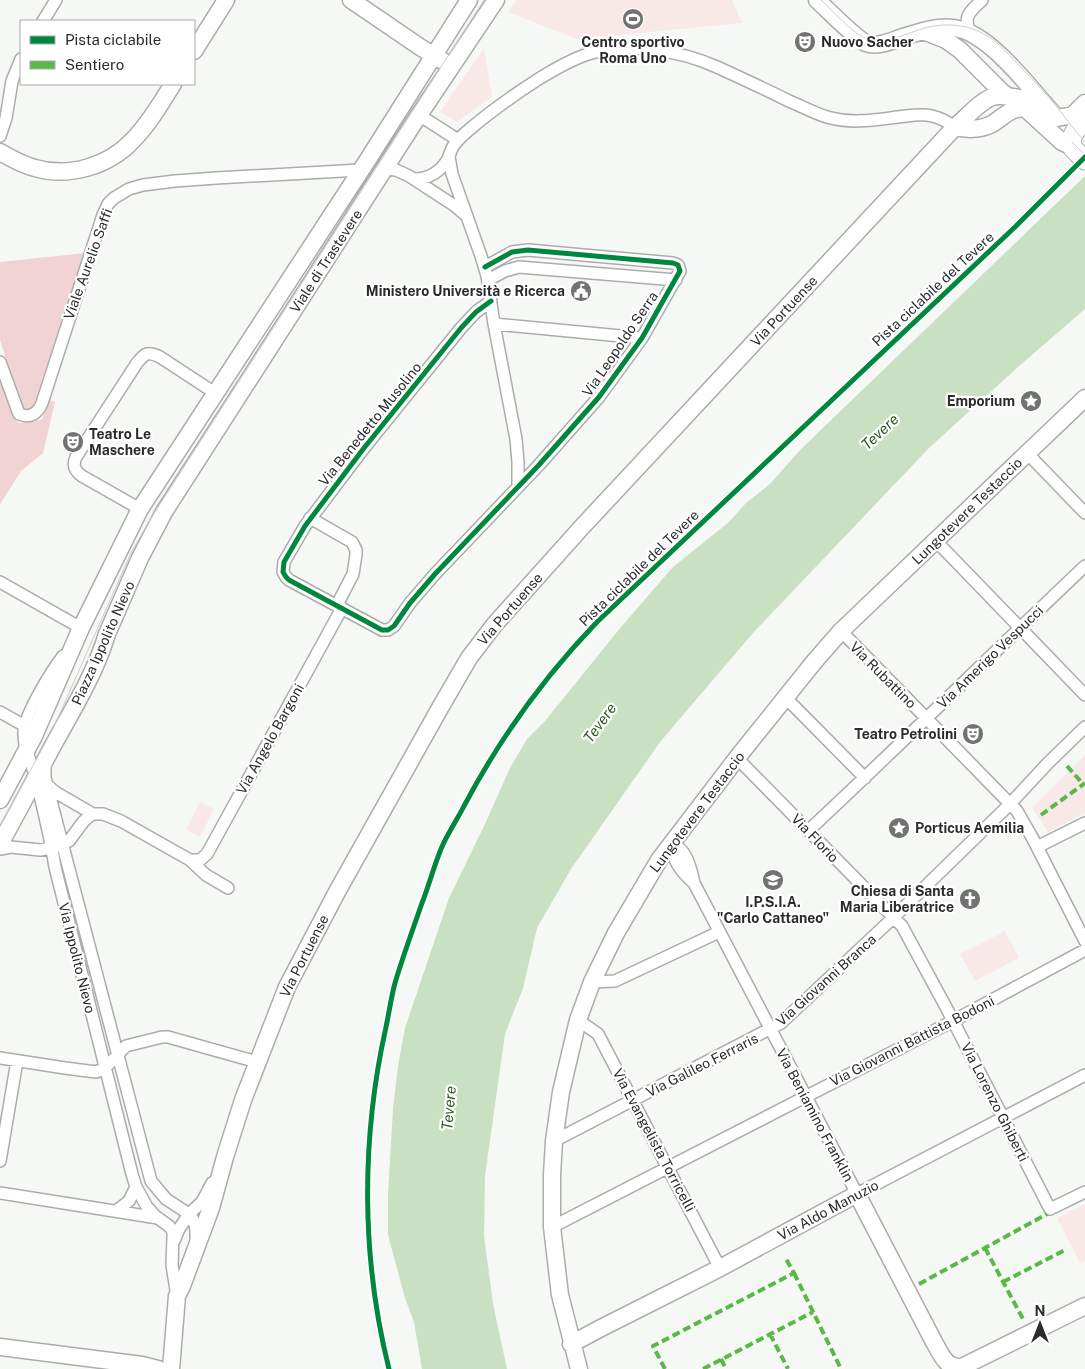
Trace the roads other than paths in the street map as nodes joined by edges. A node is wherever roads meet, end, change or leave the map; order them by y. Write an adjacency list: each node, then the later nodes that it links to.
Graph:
1 (56, 0): 8 (street)
2 (226, 0): 11 (main road)
3 (351, 0): 12 (main road)
4 (470, 0): 12 (main road, Viale di Trastevere)
5 (496, 0): 14 (main road, Viale di Trastevere)
6 (817, 0): 9 (main road)
7 (982, 0): 10 (street)
8 (44, 20)
9 (923, 31): 10 (main road); 16 (main road)
10 (971, 34): 18 (main road)
11 (195, 48)
12 (434, 56): 14 (main road); 28 (main road, Viale di Trastevere)
13 (20, 62): 22 (street)
14 (451, 66): 20 (main road, Viale di Trastevere)
15 (172, 85): 25 (main road)
16 (1008, 96): 18 (main road); 19 (main road); 21 (main road, Via Portuense)
17 (1085, 103): 18 (main road)
18 (1044, 104)
19 (1025, 108): 21 (main road); 23 (main road)
20 (419, 115): 24 (street); 27 (main road, Viale di Trastevere)
21 (955, 128): 24 (street); 86 (main road, Via Portuense)
22 (0, 136)
23 (1080, 139)
24 (458, 140): 26 (street)
25 (0, 152)
26 (449, 157): 29 (street); 30 (street)
27 (385, 169): 28 (main road); 29 (street); 45 (main road, Viale di Trastevere)
28 (360, 170): 37 (street, Viale Aurelio Saffi); 38 (main road, Viale di Trastevere)
29 (414, 179): 30 (street)
30 (468, 217): 31 (street)
31 (485, 267): 32 (street); 33 (street)
32 (488, 280): 33 (street); 34 (street)
33 (676, 280): 36 (street, Via Leopoldo Serra)
34 (491, 301): 35 (street); 44 (street, Via Benedetto Musolino)
35 (494, 324): 36 (street); 41 (street)
36 (642, 338): 41 (street, Via Leopoldo Serra)
37 (0, 362)
38 (215, 393): 42 (main road, Viale di Trastevere); 42 (street)
39 (1085, 398): 40 (main road, Lungotevere Testaccio)
40 (1027, 453): 43 (street); 46 (main road, Lungotevere Testaccio)
41 (518, 485): 49 (street, Via Leopoldo Serra)
42 (140, 509): 52 (main road, Piazza Ippolito Nievo)
43 (1085, 514)
44 (310, 518): 49 (street, Via Angelo Bargoni); 49 (street, Via Benedetto Musolino)
45 (158, 522): 62 (main road, Piazza Ippolito Nievo)
46 (936, 541): 50 (street); 51 (main road, Lungotevere Testaccio)
47 (1085, 566): 50 (street, Via Amerigo Vespucci)
48 (0, 582): 52 (street)
49 (340, 606): 73 (street, Via Angelo Bargoni)
50 (1020, 627): 53 (street); 56 (street, Via Amerigo Vespucci)
51 (841, 631): 54 (main road, Lungotevere Testaccio); 56 (street, Via Rubattino)
52 (79, 634): 57 (street, Piazza Ippolito Nievo); 59 (main road, Piazza Ippolito Nievo)
53 (1085, 695)
54 (786, 698): 60 (main road, Lungotevere Testaccio); 61 (street)
55 (0, 712): 57 (street)
56 (926, 718): 61 (street, Via Amerigo Vespucci); 64 (street, Via Rubattino)
57 (25, 726): 59 (street, Piazza Ippolito Nievo)
58 (1085, 727): 64 (street, Via Giovanni Branca)
59 (27, 750): 62 (street, Piazza Ippolito Nievo); 63 (main road)
60 (736, 758): 67 (street, Via Florio); 69 (main road, Lungotevere Testaccio)
61 (865, 778): 67 (street, Via Amerigo Vespucci)
62 (41, 783): 65 (street); 68 (main road); 70 (street, Piazza Ippolito Nievo)
63 (0, 800)
64 (1010, 804): 71 (street, Via Rubattino); 75 (street, Via Giovanni Branca)
65 (93, 814): 70 (street); 73 (street)
66 (1085, 823): 71 (street)
67 (808, 831): 75 (street, Via Florio)
68 (0, 844)
69 (671, 844): 76 (street, Via Beniamino Franklin); 79 (main road, Lungotevere Testaccio)
70 (58, 846): 72 (street); 83 (street, Via Ippolito Nievo); 87 (street, Via Ippolito Nievo)
71 (1037, 848): 77 (street, Via Rubattino)
72 (0, 849)
73 (190, 860): 74 (street)
74 (228, 888)
75 (894, 917): 81 (street, Via Lorenzo Ghiberti); 82 (street, Via Giovanni Branca)
76 (719, 932): 79 (street); 82 (street, Via Beniamino Franklin)
77 (1085, 941)
78 (1085, 950): 81 (street, Via Giovanni Battista Bodoni)
79 (592, 982): 80 (main road, Lungotevere Testaccio)
80 (578, 1020): 90 (street, Via Evangelista Torricelli); 92 (main road, Lungotevere Testaccio)
81 (953, 1021): 89 (street, Via Giovanni Battista Bodoni); 91 (street, Via Lorenzo Ghiberti)
82 (770, 1029): 89 (street, Via Beniamino Franklin); 90 (street, Via Galileo Ferraris)
83 (118, 1054): 86 (street); 87 (street); 96 (street, Via Ippolito Nievo)
84 (0, 1058): 85 (street)
85 (17, 1061): 87 (street); 94 (street)
86 (257, 1062): 93 (main road, Via Portuense)
87 (105, 1068): 97 (street, Via Ippolito Nievo)
88 (1085, 1075): 91 (street, Via Aldo Manuzio)
89 (806, 1096): 95 (street, Via Giovanni Battista Bodoni); 100 (street, Via Beniamino Franklin)
90 (633, 1100): 92 (street, Via Galileo Ferraris); 95 (street, Via Evangelista Torricelli)
91 (1003, 1118): 98 (street, Via Lorenzo Ghiberti); 100 (street, Via Aldo Manuzio)
92 (554, 1141): 104 (main road, Lungotevere Testaccio)
93 (225, 1157): 102 (street); 106 (main road, Via Portuense)
94 (0, 1161)
95 (668, 1167): 104 (street, Via Giovanni Battista Bodoni); 107 (street, Via Evangelista Torricelli)
96 (151, 1181): 97 (street); 102 (street)
97 (136, 1187): 101 (street); 103 (street, Via Ippolito Nievo)
98 (1085, 1192)
99 (0, 1193): 101 (street)
100 (857, 1194): 107 (main road, Via Aldo Manuzio); 113 (main road, Via Beniamino Franklin)
101 (116, 1211): 103 (street)
102 (189, 1214): 105 (street); 106 (street, Via Portuense)
103 (158, 1218): 105 (street, Via Ippolito Nievo)
104 (552, 1227): 110 (main road, Lungotevere Testaccio)
105 (173, 1244): 108 (street)
106 (196, 1247): 108 (main road, Via Portuense)
107 (720, 1268): 110 (main road, Via Aldo Manuzio)
108 (177, 1296): 115 (main road, Via Portuense)
109 (1085, 1306): 113 (main road)
110 (571, 1344): 116 (main road, Lungotevere Testaccio)
111 (0, 1347): 112 (main road)
112 (114, 1365): 114 (main road)
113 (956, 1368)
114 (158, 1369)
115 (171, 1369)
116 (579, 1369)

